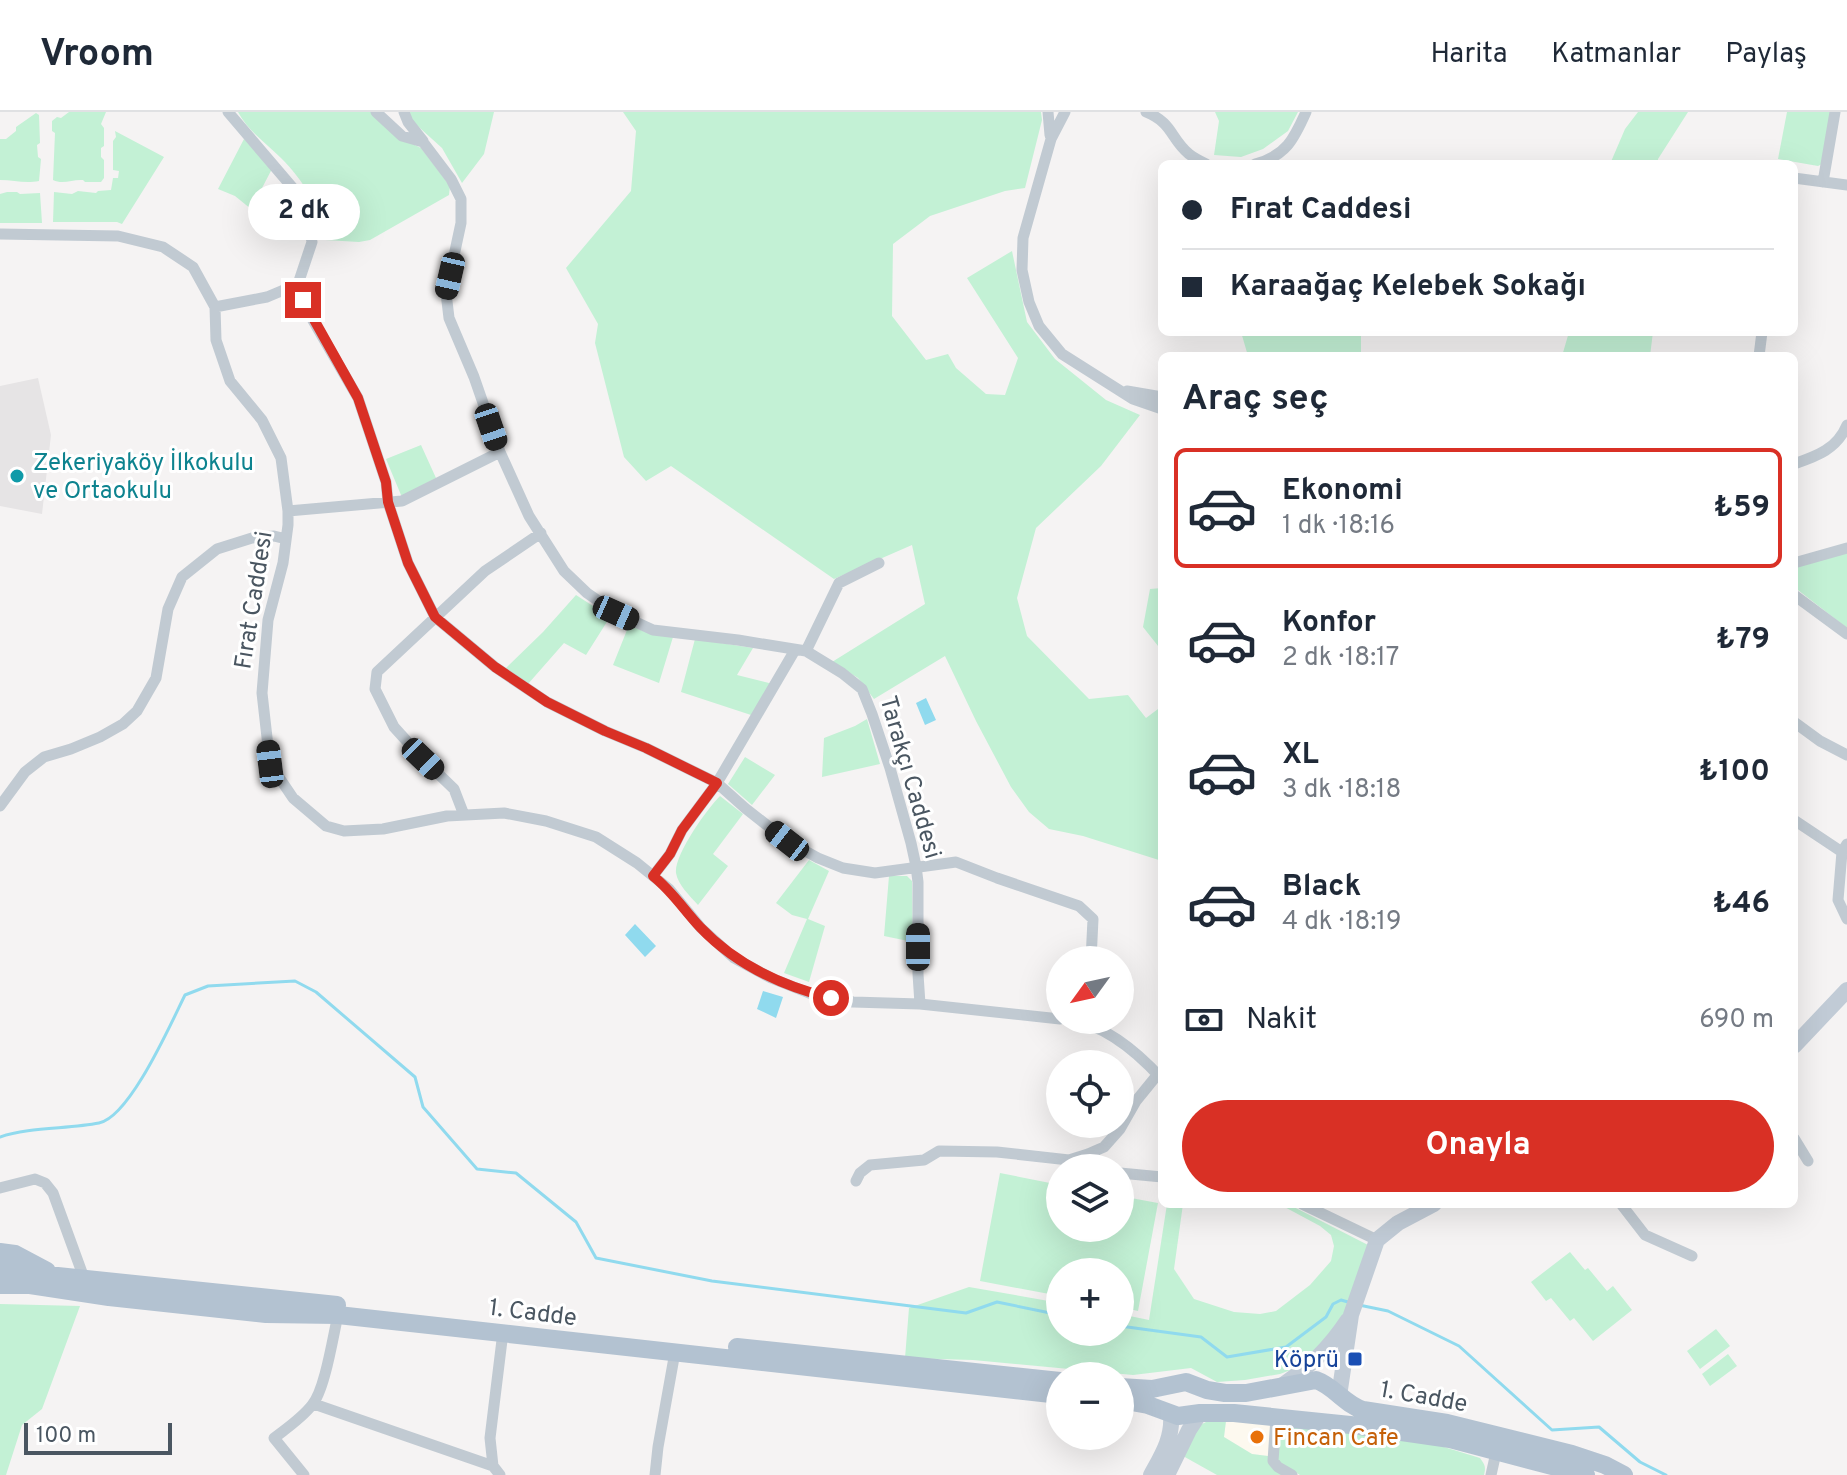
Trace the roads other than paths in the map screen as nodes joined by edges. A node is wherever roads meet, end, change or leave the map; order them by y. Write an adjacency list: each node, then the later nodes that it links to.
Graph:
1 (228, 112): 17 (street)
2 (376, 112): 10 (street, Tarakçı Caddesi)
3 (404, 112): 10 (street, Tarakçı Caddesi)
4 (1048, 112): 9 (street)
5 (1065, 112): 9 (street)
6 (1146, 112): 11 (street)
7 (1306, 112): 12 (street)
8 (1835, 112): 14 (street)
9 (1051, 139): 19 (street)
10 (423, 142): 23 (street, Tarakçı Caddesi)
11 (1199, 160)
12 (1270, 160)
13 (1798, 179): 14 (street)
14 (1823, 182): 15 (street)
15 (1847, 185)
16 (0, 234): 18 (street, Fırat Caddesi)
17 (293, 286): 18 (street); 25 (street)
18 (215, 307): 26 (street, Fırat Caddesi)
19 (1119, 390): 20 (street); 21 (street)
20 (1158, 396)
21 (1158, 408)
22 (1847, 425): 24 (street)
23 (500, 452): 25 (street); 27 (street, Tarakçı Caddesi)
24 (1798, 462)
25 (388, 502): 26 (street); 33 (street)
26 (288, 511): 28 (street, Fırat Caddesi)
27 (541, 533): 33 (street); 35 (street, Tarakçı Caddesi)
28 (286, 539): 39 (street); 40 (street, Fırat Caddesi)
29 (1847, 548): 30 (street)
30 (1798, 562)
31 (879, 563): 35 (street)
32 (1798, 598): 34 (street)
33 (435, 617): 38 (street); 40 (street)
34 (1847, 634)
35 (800, 650): 38 (street); 43 (street, Tarakçı Caddesi)
36 (1798, 725): 37 (street)
37 (1847, 755)
38 (717, 783): 43 (street); 44 (street)
39 (0, 806)
40 (464, 815): 44 (street, Fırat Caddesi)
41 (1798, 822): 42 (street)
42 (1844, 848): 45 (street)
43 (916, 866): 46 (street); 48 (street, Tarakçı Caddesi)
44 (653, 876): 48 (street, Fırat Caddesi)
45 (1847, 919)
46 (1092, 946)
47 (1847, 990): 51 (street)
48 (920, 1004): 49 (street, Fırat Caddesi)
49 (1046, 1018)
50 (1107, 1034): 52 (street)
51 (1798, 1042)
52 (1158, 1074)
53 (1158, 1078): 55 (street)
54 (1798, 1145): 57 (street)
55 (1085, 1154)
56 (1046, 1157): 60 (street)
57 (1808, 1161)
58 (1134, 1174): 59 (street)
59 (1158, 1177)
60 (856, 1181)
61 (0, 1188): 70 (street)
62 (1310, 1208): 65 (street)
63 (1426, 1208): 65 (street)
64 (1624, 1208): 67 (street)
65 (1377, 1240): 72 (street)
66 (0, 1252): 69 (main road)
67 (1692, 1256)
68 (0, 1270): 69 (main road, 1. Cadde)
69 (53, 1274): 70 (main road, 1. Cadde)
70 (84, 1278): 76 (main road, 1. Cadde)
71 (0, 1285): 73 (main road, 1. Cadde)
72 (1355, 1306): 78 (street); 81 (street)
73 (338, 1315): 74 (main road, 1. Cadde); 83 (street)
74 (503, 1332): 75 (main road, 1. Cadde); 89 (street)
75 (675, 1352): 80 (main road, 1. Cadde); 91 (street)
76 (1046, 1380)
77 (1174, 1385): 78 (main road, 1. Cadde); 79 (main road, 1. Cadde); 85 (main road)
78 (1283, 1385): 81 (main road, 1. Cadde)
79 (1134, 1388)
80 (1046, 1393)
81 (1339, 1396): 87 (main road); 88 (main road, 1. Cadde)
82 (1134, 1402): 85 (main road, 1. Cadde)
83 (314, 1404): 89 (street); 90 (street)
84 (1200, 1413): 85 (main road, 1. Cadde); 86 (main road, 1. Cadde); 93 (street)
85 (1171, 1414): 92 (street)
86 (1276, 1418): 87 (main road, 1. Cadde); 94 (street)
87 (1314, 1421): 88 (main road, 1. Cadde)
88 (1498, 1445): 95 (street); 96 (main road, 1. Cadde); 97 (main road, 1. Cadde)
89 (496, 1471)
90 (304, 1475)
91 (655, 1475)
92 (1151, 1475)
93 (1167, 1475)
94 (1292, 1475)
95 (1491, 1475)
96 (1586, 1475)
97 (1624, 1475)

